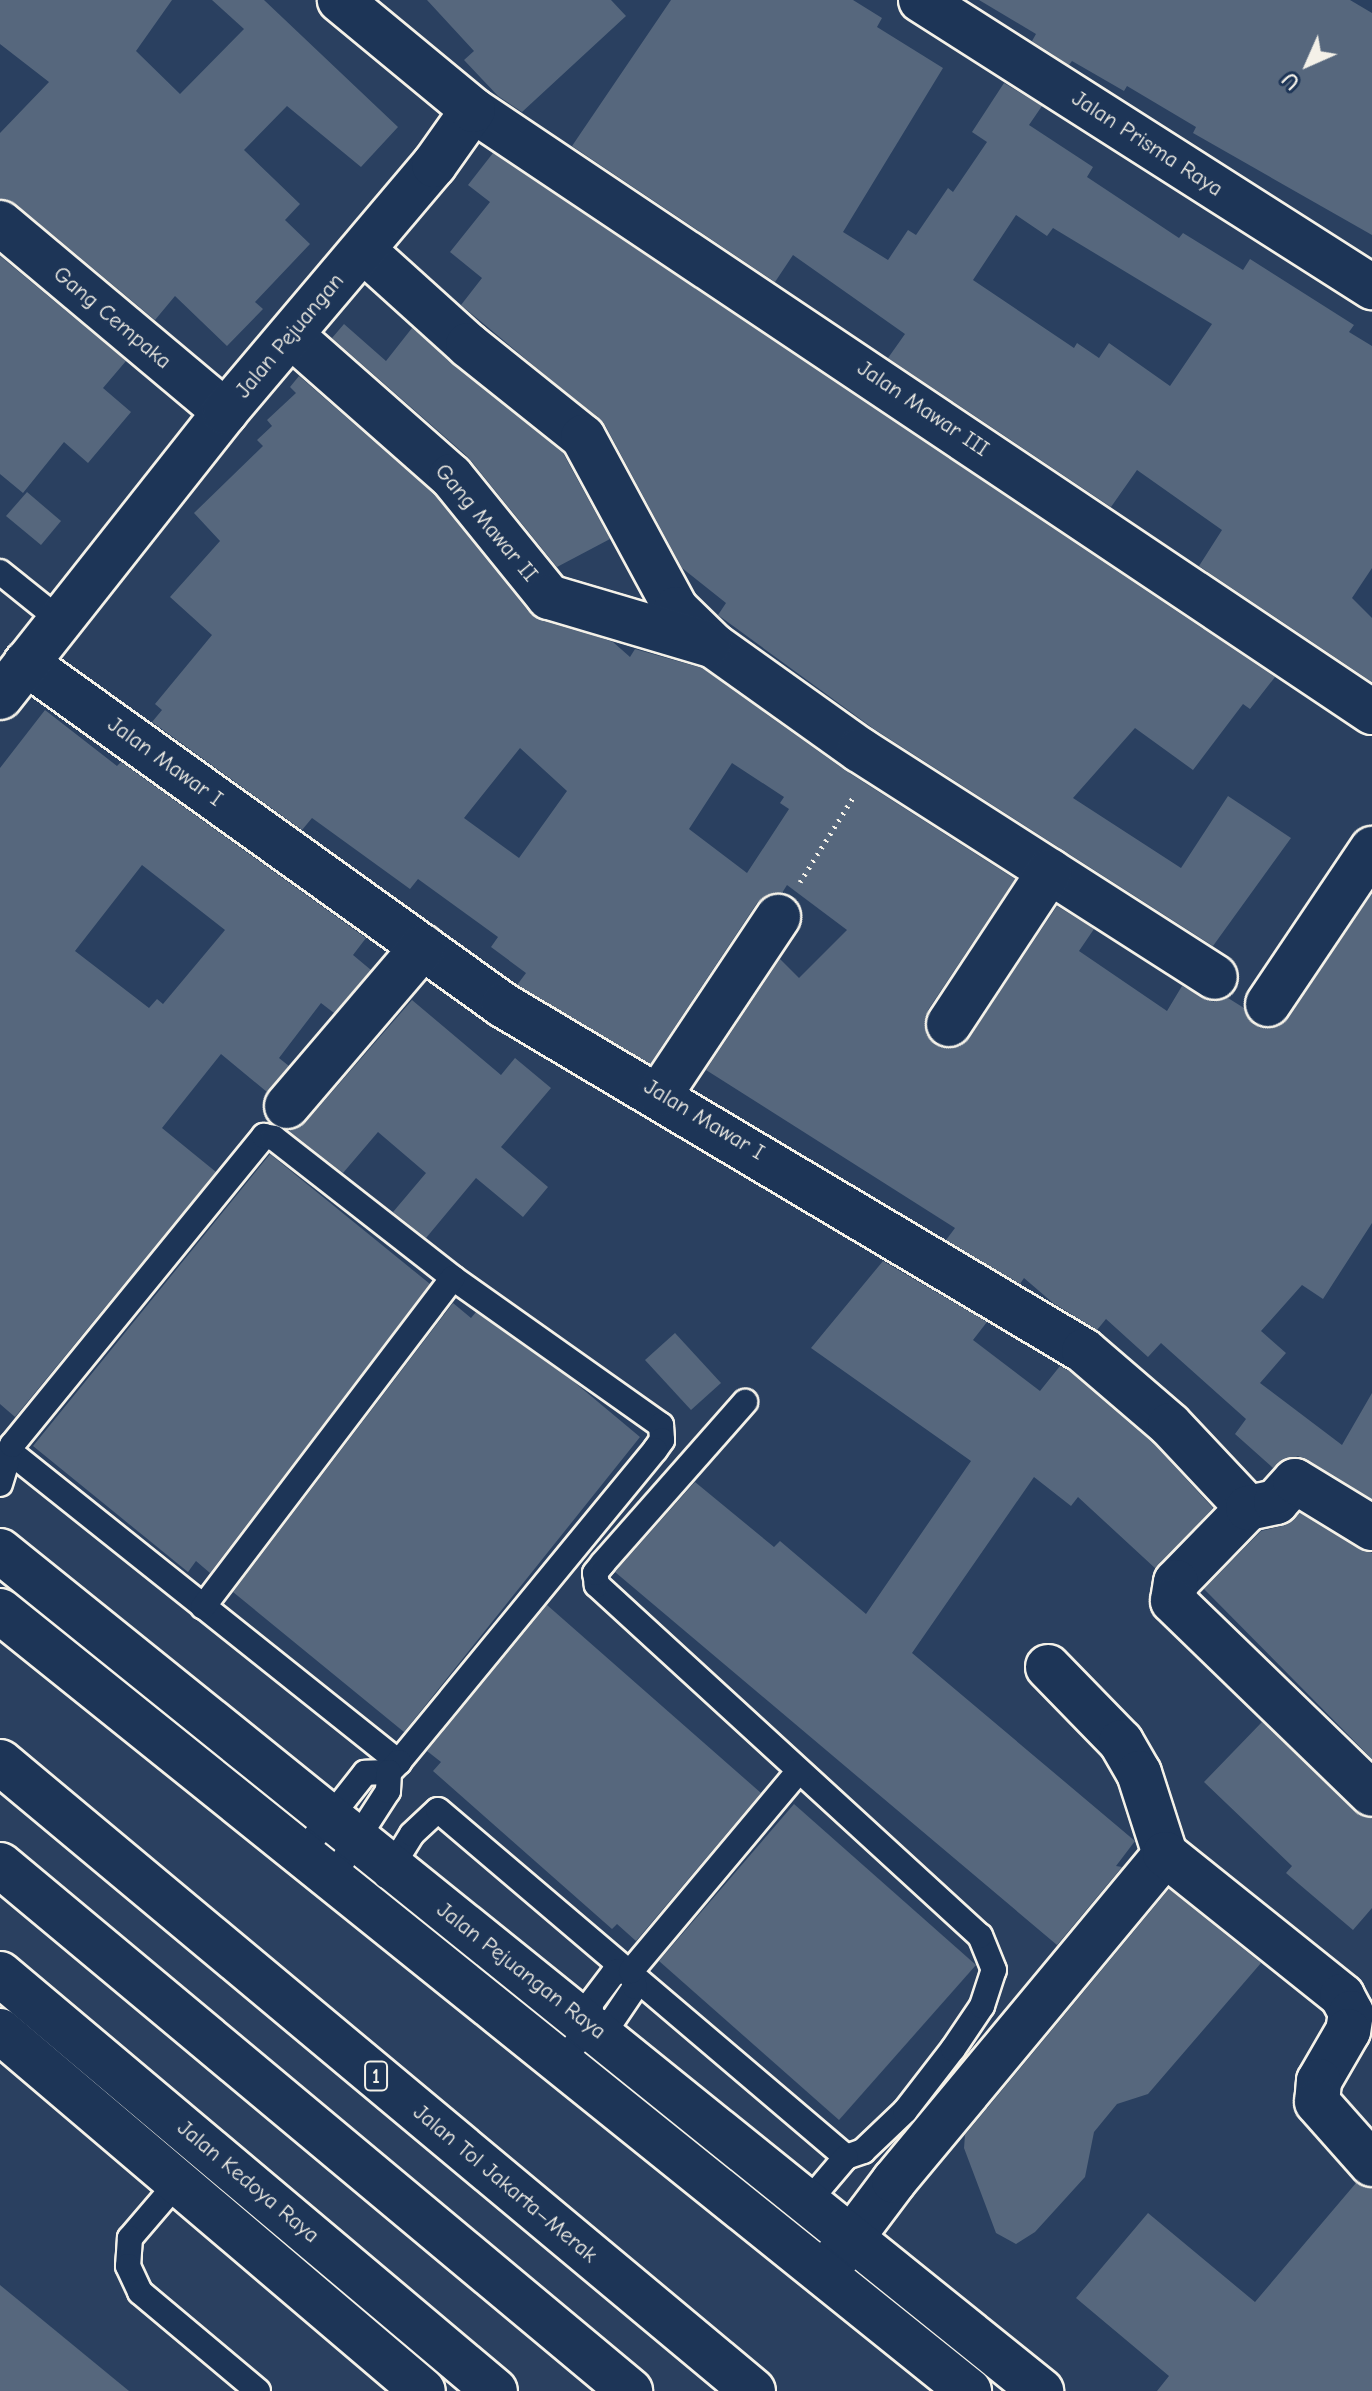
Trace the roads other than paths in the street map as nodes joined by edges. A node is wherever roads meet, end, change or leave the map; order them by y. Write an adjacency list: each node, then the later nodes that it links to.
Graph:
1 (340, 0): 3 (main road)
2 (921, 0): 6 (main road, Jalan Prisma Raya)
3 (473, 110): 5 (main road, Jalan Pejuangan); 13 (main road, Jalan Mawar III)
4 (0, 223): 8 (main road, Gang Cempaka)
5 (363, 250): 7 (main road, Jalan Pejuangan); 11 (main road)
6 (1372, 287)
7 (292, 336): 8 (main road, Jalan Pejuangan); 11 (main road, Gang Mawar II)
8 (225, 412): 10 (main road, Jalan Pejuangan)
9 (0, 572): 10 (lane)
10 (61, 621): 12 (main road, Jalan Pejuangan)
11 (714, 646): 15 (main road)
12 (13, 680): 17 (main road, Jalan Mawar I)
13 (1372, 712)
14 (1372, 849): 19 (main road)
15 (1050, 871): 18 (main road); 20 (main road)
16 (778, 917): 21 (main road)
17 (423, 947): 21 (main road, Jalan Mawar I); 22 (main road)
18 (1215, 977)
19 (1268, 1004)
20 (949, 1024)
21 (660, 1094): 27 (main road, Jalan Mawar I)
22 (287, 1106)
23 (453, 1278): 25 (lane); 30 (lane); 34 (lane)
24 (745, 1402): 35 (lane)
25 (6, 1451): 26 (lane); 30 (lane)
26 (0, 1484)
27 (1248, 1508): 28 (main road); 36 (main road)
28 (1372, 1528)
29 (0, 1551): 37 (main road, Jalan Pejuangan Raya)
30 (203, 1607): 34 (lane)
31 (0, 1611): 40 (main road)
32 (1048, 1667): 38 (main road)
33 (0, 1762): 58 (main road, Jalan Tol Jakarta–Merak / 1)
34 (394, 1767): 37 (lane); 37 (lane)
35 (799, 1771): 43 (lane); 48 (lane)
36 (1372, 1794)
37 (342, 1829): 40 (lane); 40 (lane); 41 (main road, Jalan Pejuangan Raya)
38 (1165, 1854): 49 (main road); 52 (main road)
39 (0, 1865): 57 (main road)
40 (316, 1866): 42 (main road)
41 (391, 1869): 42 (lane); 43 (lane); 45 (main road, Jalan Pejuangan Raya)
42 (364, 1907): 47 (main road)
43 (631, 1971): 45 (lane); 48 (lane)
44 (0, 1974): 56 (main road, Jalan Kedoya Raya)
45 (590, 2025): 47 (lane); 51 (main road, Jalan Pejuangan Raya)
46 (0, 2031): 50 (main road, Jalan Kedoya Raya)
47 (561, 2063): 53 (main road)
48 (846, 2157): 51 (lane)
49 (1372, 2164)
50 (178, 2182): 54 (lane); 55 (main road, Jalan Kedoya Raya)
51 (807, 2203): 52 (main road, Jalan Pejuangan Raya)
52 (851, 2239): 53 (main road); 60 (main road, Jalan Pejuangan Raya)
53 (823, 2275): 59 (main road)
54 (258, 2391)
55 (423, 2391)
56 (495, 2391)
57 (630, 2391)
58 (753, 2391)
59 (969, 2391)
60 (1041, 2391)

